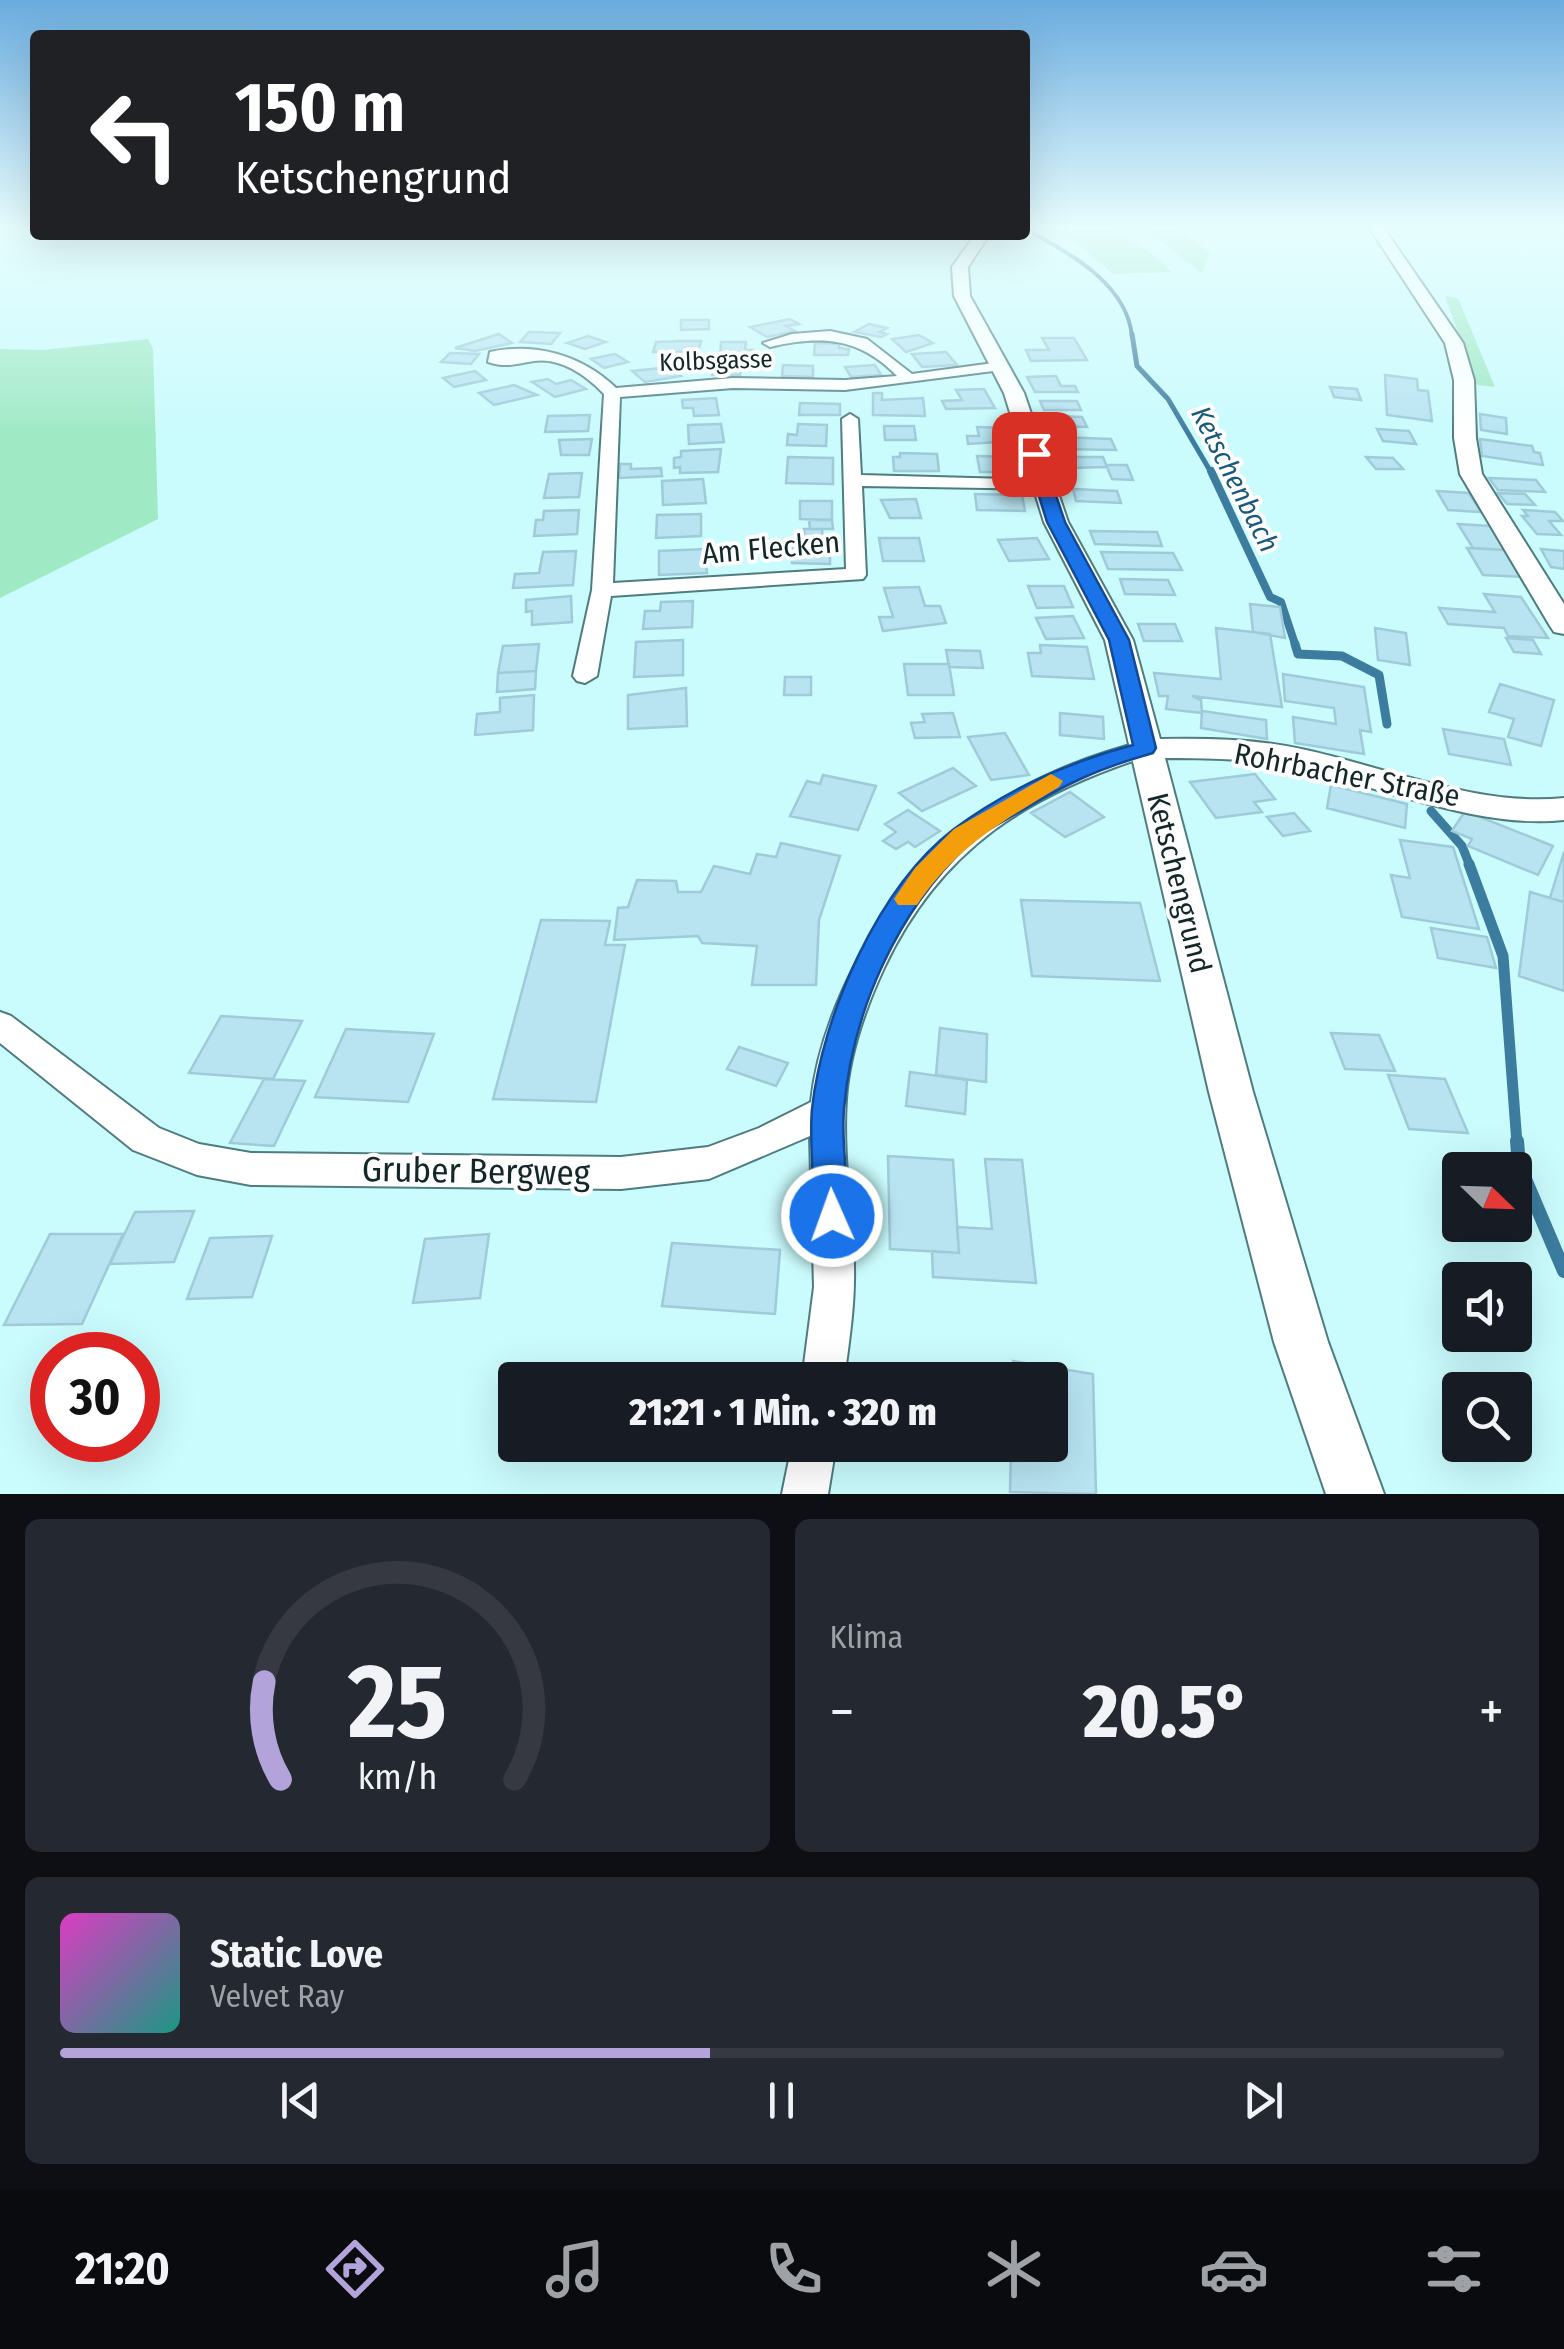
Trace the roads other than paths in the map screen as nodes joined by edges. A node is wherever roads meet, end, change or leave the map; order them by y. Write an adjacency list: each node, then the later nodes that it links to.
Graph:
1 (962, 297): 5 (street, Ketschengrund)
2 (1423, 297): 12 (street)
3 (770, 342): 6 (street, Kolbsgasse)
4 (537, 356): 7 (street)
5 (1001, 366): 6 (street, Kolbsgasse); 10 (street, Ketschengrund)
6 (909, 379): 7 (street, Kolbsgasse)
7 (612, 393): 11 (street)
8 (850, 419): 9 (street, Am Flecken)
9 (853, 480): 10 (street); 11 (street, Am Flecken)
10 (1044, 484): 14 (street, Ketschengrund)
11 (602, 590): 13 (street)
12 (1561, 615)
13 (585, 676)
14 (1145, 748): 15 (street, Rohrbacher Straße); 17 (street, Rohrbacher Straße); 21 (street, Ketschengrund)
15 (1561, 814)
16 (0, 1025): 17 (street, Gruber Bergweg)
17 (828, 1110): 18 (street, Rohrbacher Straße)
18 (826, 1362)
19 (811, 1462): 20 (street)
20 (805, 1494)
21 (1355, 1494)

